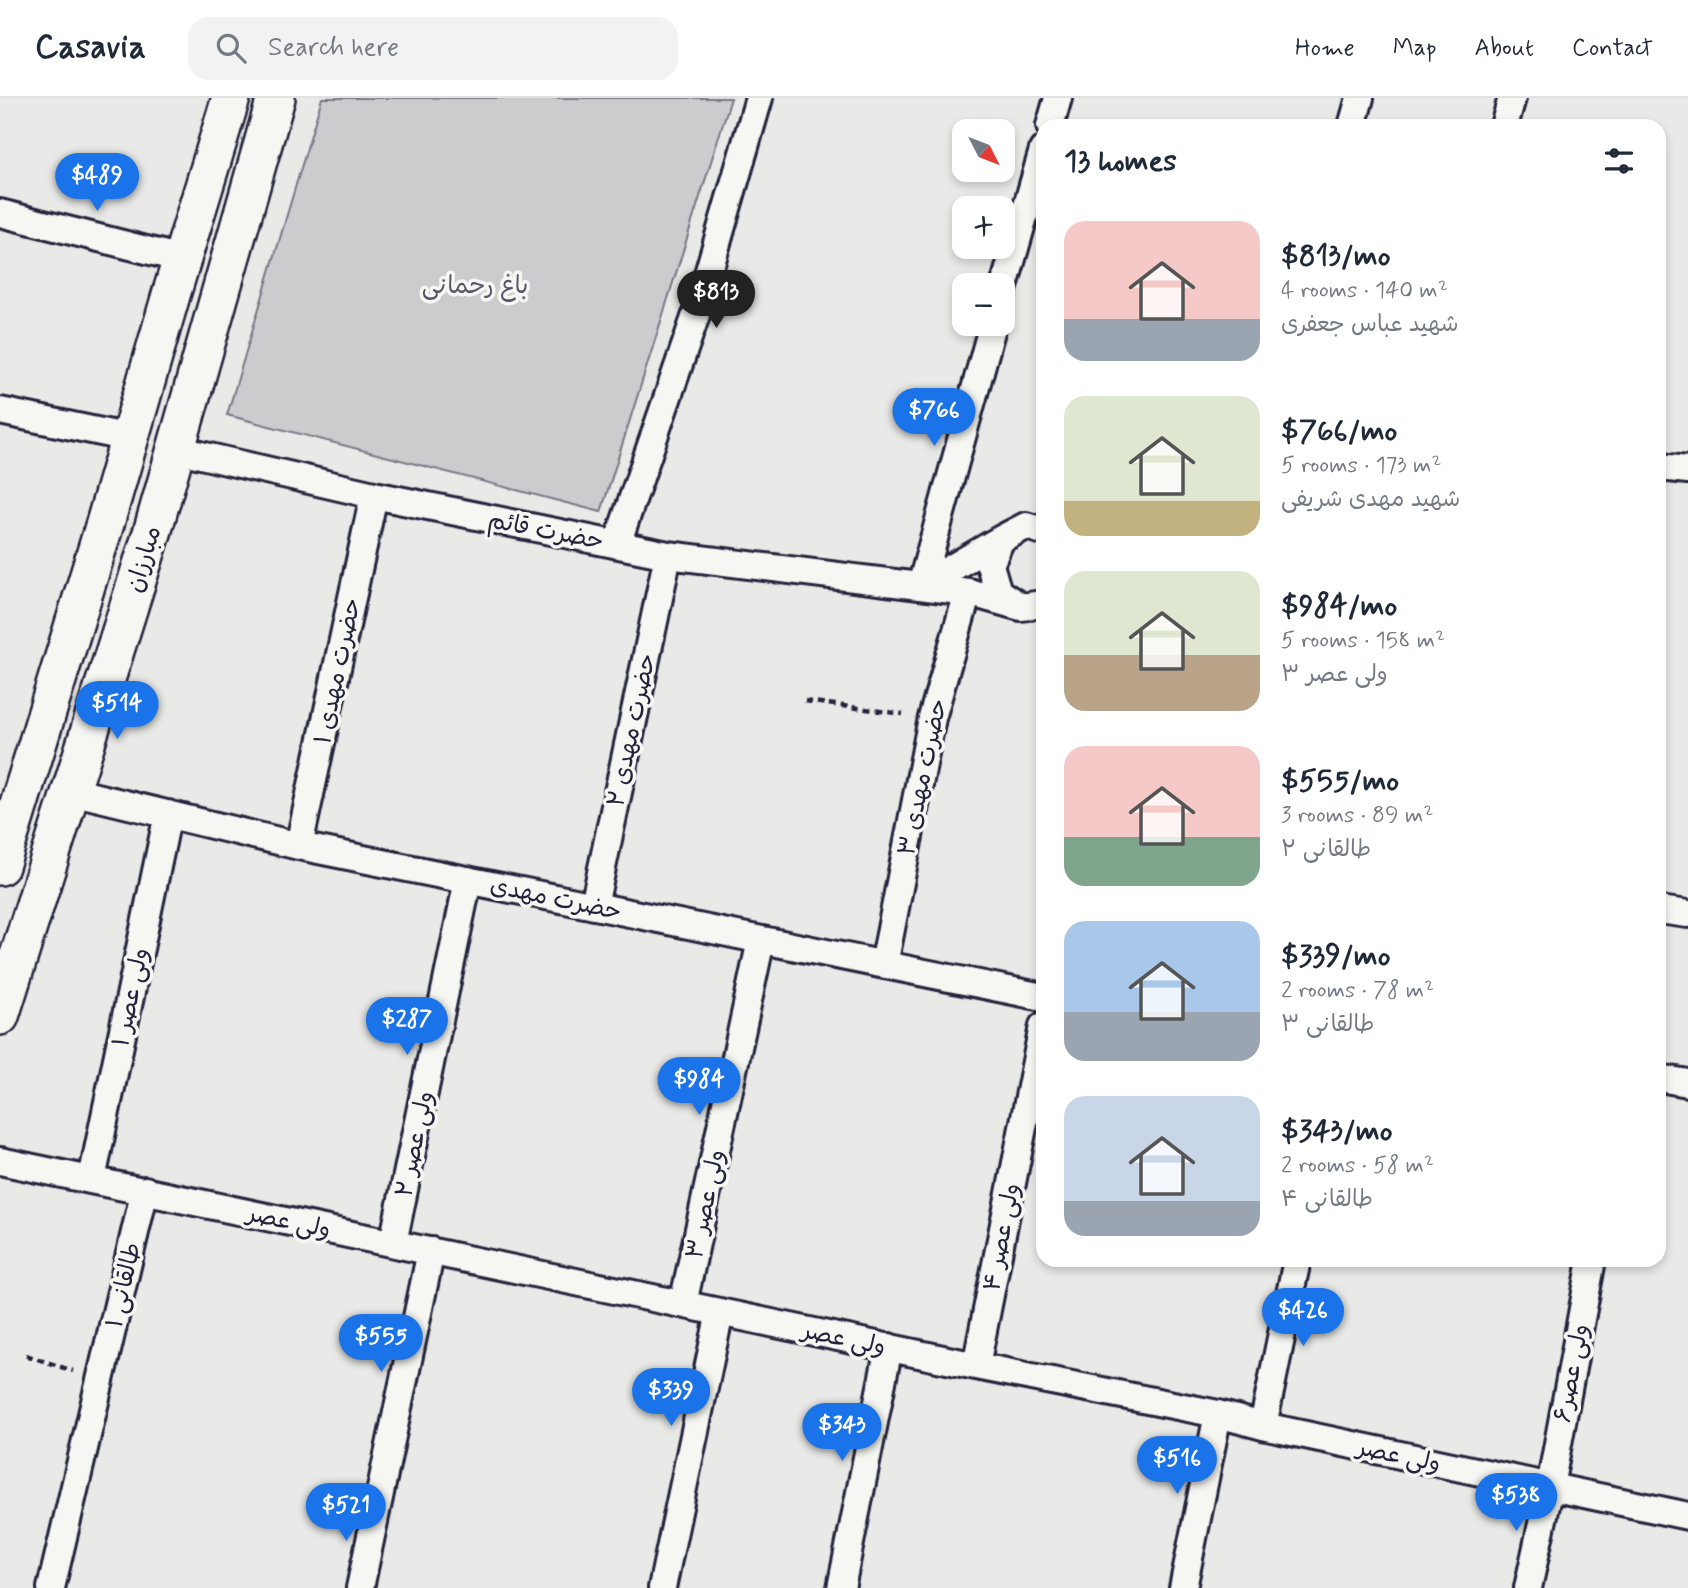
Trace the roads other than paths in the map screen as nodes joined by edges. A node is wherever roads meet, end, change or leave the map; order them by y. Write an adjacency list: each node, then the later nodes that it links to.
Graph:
1 (231, 98): 12 (street, مبارزان)
2 (276, 98): 17 (street, مبارزان)
3 (759, 98): 23 (street)
4 (1058, 98): 7 (street)
5 (1360, 98): 8 (street)
6 (1512, 98): 9 (street)
7 (1052, 119)
8 (1354, 119)
9 (1506, 119)
10 (1036, 174): 13 (street)
11 (0, 213): 12 (street)
12 (182, 259): 16 (street, مبارزان)
13 (1008, 273)
14 (990, 336): 25 (street)
15 (0, 411): 16 (street)
16 (130, 438): 17 (street); 31 (street, مبارزان)
17 (175, 449): 20 (street, حضرت قائم); 28 (street, مبارزان)
18 (1666, 468): 19 (street)
19 (1688, 470)
20 (374, 495): 23 (street, حضرت قائم); 30 (street, حضرت مهدی ۱)
21 (1036, 529): 22 (street)
22 (1001, 539): 25 (street); 27 (street)
23 (617, 544): 24 (street, حضرت قائم)
24 (668, 555): 25 (street, حضرت قائم); 33 (street, حضرت مهدی ۲)
25 (921, 586): 26 (street, حضرت قائم)
26 (968, 592): 27 (street, حضرت قائم); 37 (street, حضرت مهدی ۳)
27 (1032, 605)
28 (71, 791): 29 (street, حضرت مهدی); 39 (street, مبارزان)
29 (168, 814): 30 (street, حضرت مهدی); 44 (street, ولی عصر ۱)
30 (299, 846): 32 (street, حضرت مهدی)
31 (0, 866)
32 (468, 880): 33 (street, حضرت مهدی); 46 (street, ولی عصر ۲)
33 (594, 906): 36 (street, حضرت مهدی)
34 (1666, 911): 35 (street)
35 (1688, 914)
36 (761, 940): 37 (street, حضرت مهدی); 50 (street, ولی عصر ۳)
37 (884, 965): 38 (street, حضرت مهدی)
38 (1036, 996)
39 (0, 1016)
40 (1036, 1062): 53 (street, ولی عصر ۴)
41 (1666, 1079): 42 (street)
42 (1688, 1083)
43 (0, 1161): 44 (street, ولی عصر)
44 (92, 1179): 45 (street, ولی عصر)
45 (145, 1190): 46 (street, ولی عصر); 58 (street, طالقانی ۱)
46 (393, 1243): 47 (street, ولی عصر)
47 (431, 1251): 50 (street, ولی عصر); 59 (street)
48 (1296, 1267): 55 (street)
49 (1591, 1267): 56 (street, ولی عصر۶)
50 (683, 1304): 51 (street, ولی عصر)
51 (720, 1312): 52 (street, ولی عصر); 60 (street)
52 (889, 1348): 53 (street, ولی عصر); 61 (street)
53 (976, 1366): 54 (street, ولی عصر)
54 (1217, 1414): 55 (street, ولی عصر); 62 (street)
55 (1263, 1426): 56 (street, ولی عصر)
56 (1550, 1487): 57 (street, ولی عصر); 63 (street, ولی عصر۶)
57 (1688, 1516)
58 (51, 1588)
59 (360, 1588)
60 (662, 1588)
61 (841, 1588)
62 (1183, 1588)
63 (1528, 1588)

